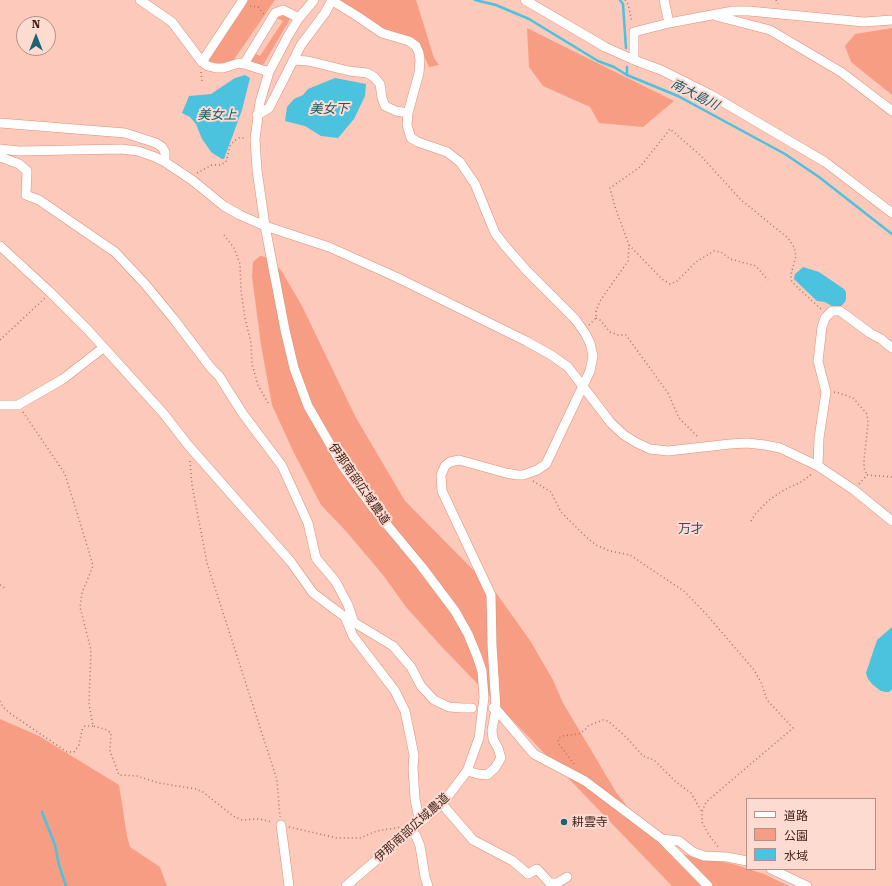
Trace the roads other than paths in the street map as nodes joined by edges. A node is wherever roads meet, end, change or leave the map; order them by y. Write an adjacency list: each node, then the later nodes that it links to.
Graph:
1 (140, 0): 13 (street)
2 (332, 0): 11 (street); 17 (street)
3 (525, 0): 12 (street)
4 (664, 0): 10 (street)
5 (312, 2): 8 (street, 伊那南部広域農道)
6 (246, 3): 13 (street)
7 (714, 15): 9 (street); 10 (street); 16 (street)
8 (299, 18): 14 (street); 15 (street, 伊那南部広域農道)
9 (892, 20)
10 (669, 23): 12 (street)
11 (293, 60): 17 (street); 18 (street)
12 (634, 60): 23 (street)
13 (202, 62): 14 (street)
14 (244, 64): 15 (street)
15 (269, 72): 18 (street, 伊那南部広域農道)
16 (892, 111)
17 (408, 113): 28 (street)
18 (257, 115): 24 (street, 伊那南部広域農道)
19 (0, 123): 22 (street)
20 (0, 149): 22 (street)
21 (0, 157): 33 (street)
22 (166, 162): 24 (street)
23 (892, 212)
24 (265, 226): 28 (street); 36 (street, 伊那南部広域農道)
25 (0, 246): 26 (street)
26 (103, 348): 29 (street); 32 (street)
27 (892, 348): 30 (street)
28 (583, 386): 30 (street); 35 (street)
29 (0, 405)
30 (818, 466): 31 (street)
31 (892, 521)
32 (344, 617): 33 (street); 38 (street)
33 (354, 623): 34 (street)
34 (472, 708)
35 (494, 708): 36 (street); 41 (street)
36 (467, 770): 37 (street, 伊那南部広域農道)
37 (442, 804): 38 (street, 伊那南部広域農道); 44 (street)
38 (421, 821): 40 (street, 伊那南部広域農道)
39 (281, 825): 45 (street)
40 (411, 830): 46 (street, 伊那南部広域農道); 47 (street)
41 (662, 839): 42 (street); 48 (street)
42 (746, 861)
43 (773, 870): 49 (street)
44 (567, 877)
45 (289, 886)
46 (346, 886)
47 (428, 886)
48 (708, 886)
49 (807, 886)

